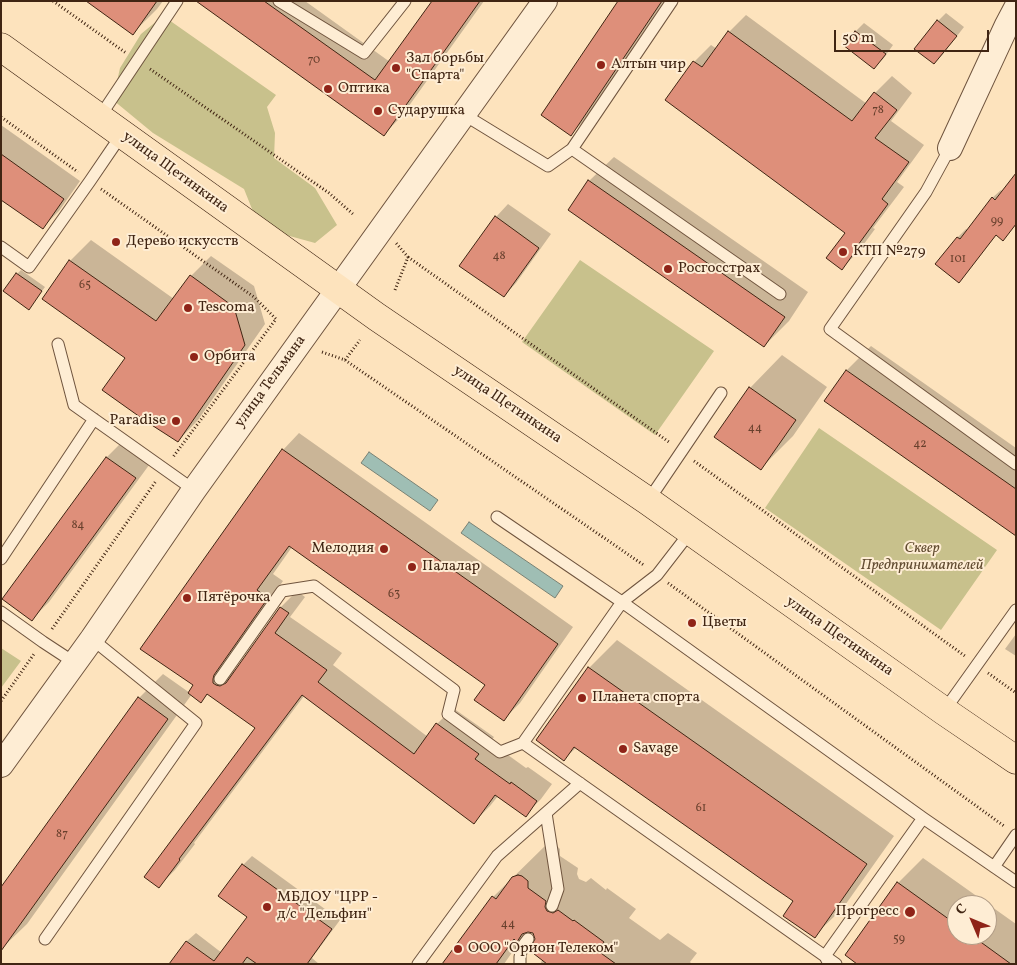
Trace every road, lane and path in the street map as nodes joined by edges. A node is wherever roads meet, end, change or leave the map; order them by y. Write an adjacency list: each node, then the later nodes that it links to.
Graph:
1 (53, 1): 9 (path)
2 (279, 1): 3 (lane)
3 (405, 1)
4 (544, 1): 10 (street, улица Тельмана)
5 (672, 1): 15 (lane)
6 (174, 2): 9 (lane)
7 (1016, 8): 14 (street)
8 (1, 47): 12 (main road, улица Щетинкина)
9 (137, 61): 12 (lane); 17 (path)
10 (463, 114): 15 (lane); 21 (street, улица Тельмана)
11 (1, 117): 16 (path)
12 (99, 118): 13 (main road, улица Щетинкина)
13 (122, 134): 16 (lane); 21 (main road, улица Щетинкина)
14 (950, 148): 31 (lane)
15 (572, 149): 23 (lane)
16 (90, 181): 19 (lane); 32 (path)
17 (354, 215)
18 (395, 242): 20 (path)
19 (1, 247)
20 (408, 257): 22 (path); 30 (path)
21 (338, 289): 33 (street, улица Тельмана); 34 (main road, улица Щетинкина)
22 (395, 290)
23 (780, 294)
24 (360, 340): 27 (path)
25 (58, 344): 29 (lane)
26 (322, 352): 27 (path)
27 (345, 360): 38 (path)
28 (721, 393): 30 (lane)
29 (94, 419): 32 (lane); 37 (lane)
30 (682, 452): 34 (lane); 45 (path)
31 (1016, 464)
32 (164, 468): 33 (lane); 43 (path)
33 (194, 490): 42 (street, улица Тельмана)
34 (648, 501): 36 (main road, улица Щетинкина)
35 (497, 517): 39 (lane)
36 (691, 531): 38 (lane); 49 (main road, улица Щетинкина)
37 (1, 559)
38 (657, 575): 39 (lane); 56 (path)
39 (622, 602): 50 (lane); 55 (lane)
40 (1016, 610): 45 (lane)
41 (1, 612): 43 (lane)
42 (92, 639): 44 (street, улица Тельмана); 60 (lane)
43 (43, 642): 44 (lane); 48 (path)
44 (75, 662): 52 (street, улица Тельмана)
45 (977, 664): 47 (path); 49 (lane)
46 (220, 679): 50 (lane)
47 (1016, 693)
48 (1, 701)
49 (944, 711): 51 (main road, улица Щетинкина)
50 (523, 742): 53 (lane)
51 (1016, 760)
52 (1, 765)
53 (580, 783): 54 (lane); 62 (lane)
54 (546, 813): 59 (lane); 63 (lane)
55 (923, 818): 57 (lane); 62 (lane)
56 (1012, 832): 57 (lane)
57 (994, 867): 58 (lane)
58 (1016, 882)
59 (552, 906)
60 (45, 939)
61 (528, 939): 64 (lane)
62 (827, 960): 65 (lane)
63 (418, 964)
64 (520, 964)
65 (836, 964)

